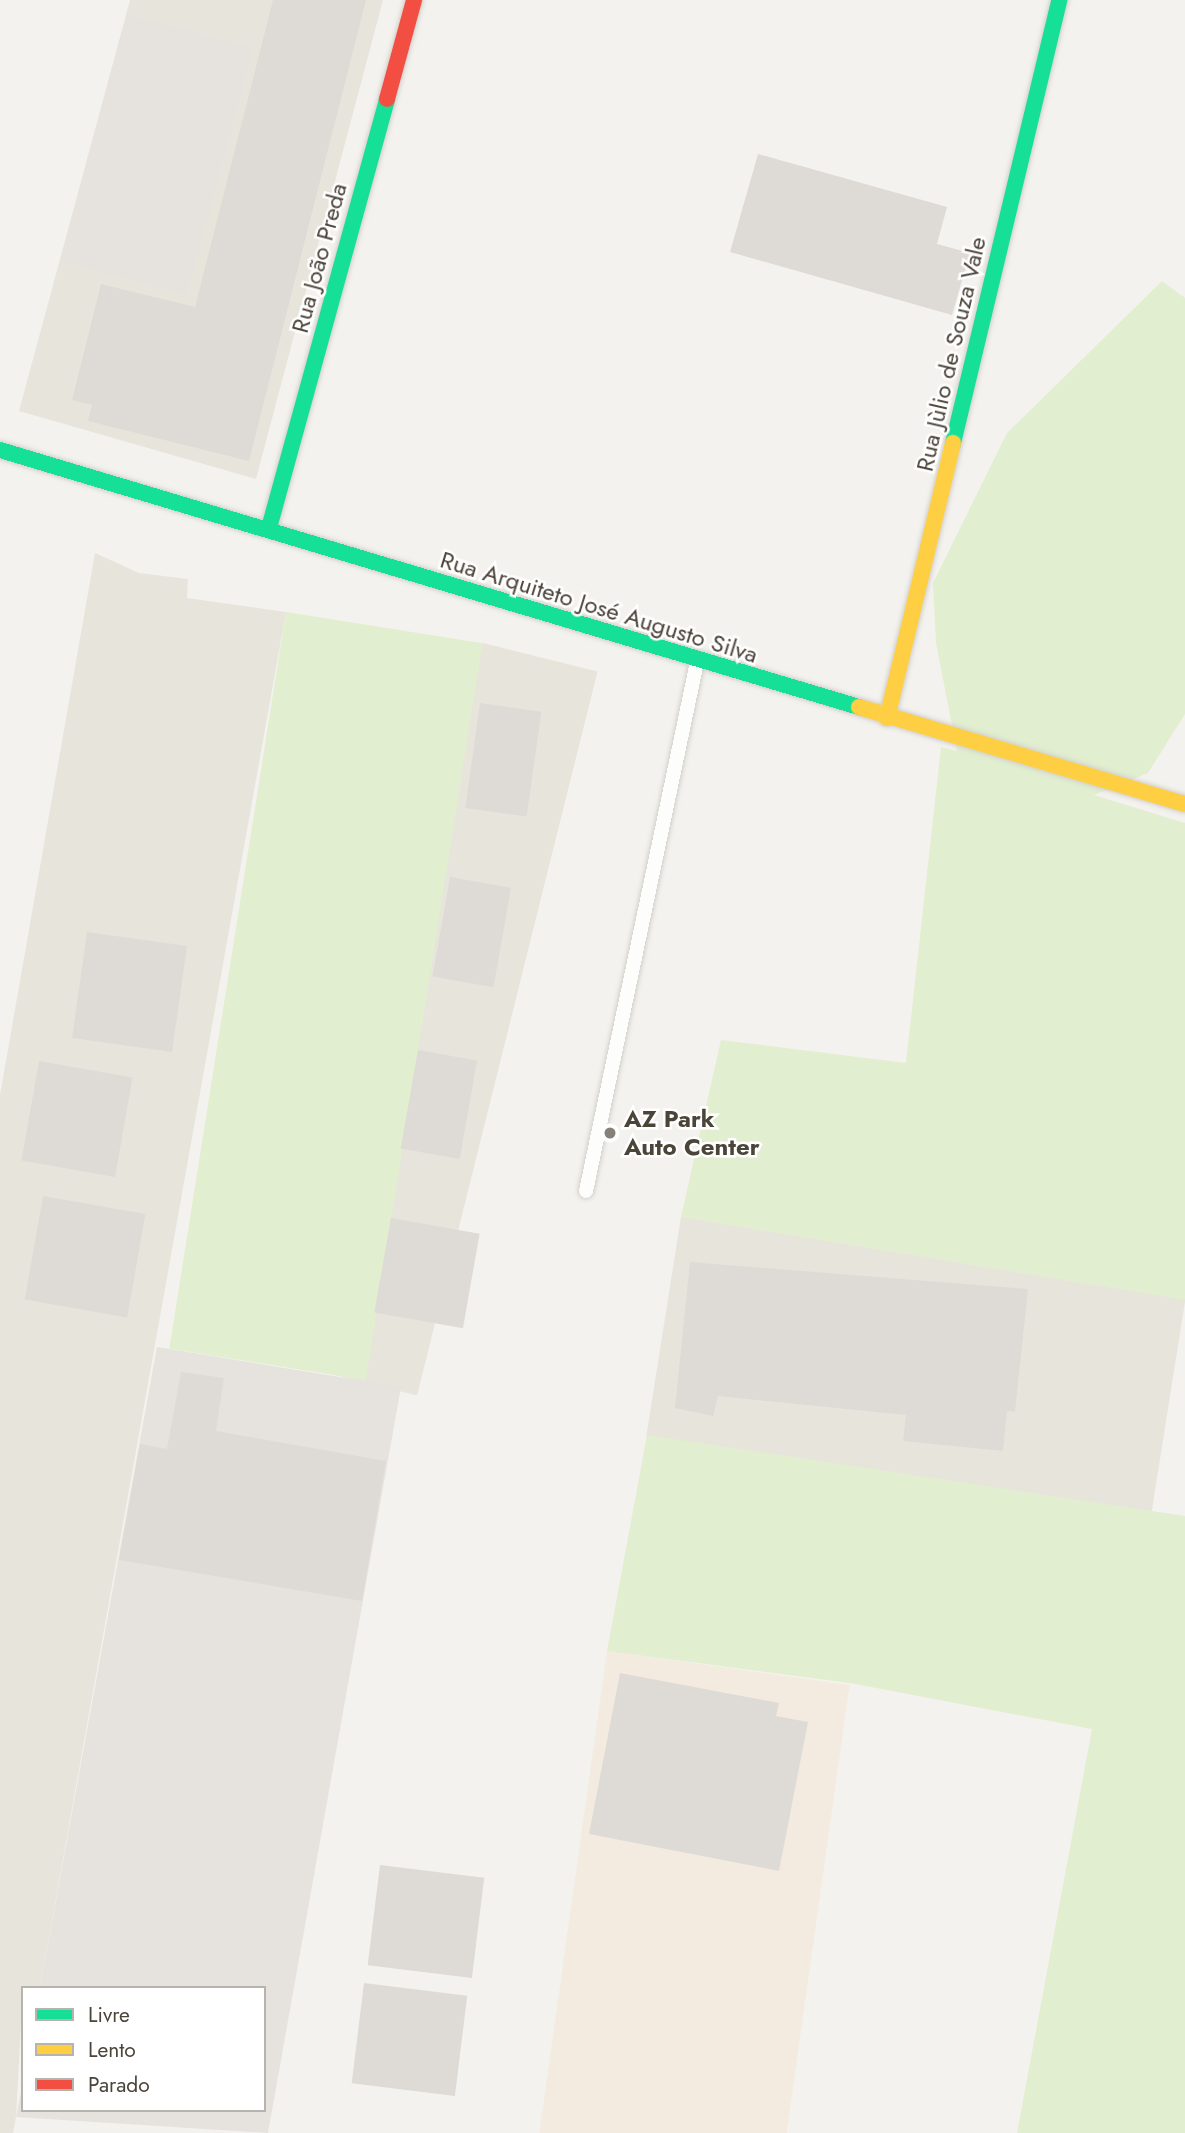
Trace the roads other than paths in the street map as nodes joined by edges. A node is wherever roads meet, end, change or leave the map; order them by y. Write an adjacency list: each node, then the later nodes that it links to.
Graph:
1 (414, 0): 4 (street, Rua João Preda)
2 (1059, 0): 6 (street, Rua Jùlio de Souza Vale)
3 (0, 450): 4 (street, Rua Arquiteto José Augusto Silva)
4 (269, 528): 5 (street, Rua Arquiteto José Augusto Silva)
5 (697, 662): 6 (street, Rua Arquiteto José Augusto Silva); 8 (lane)
6 (887, 718): 7 (street, Rua Arquiteto José Augusto Silva)
7 (1185, 804)
8 (586, 1191)

